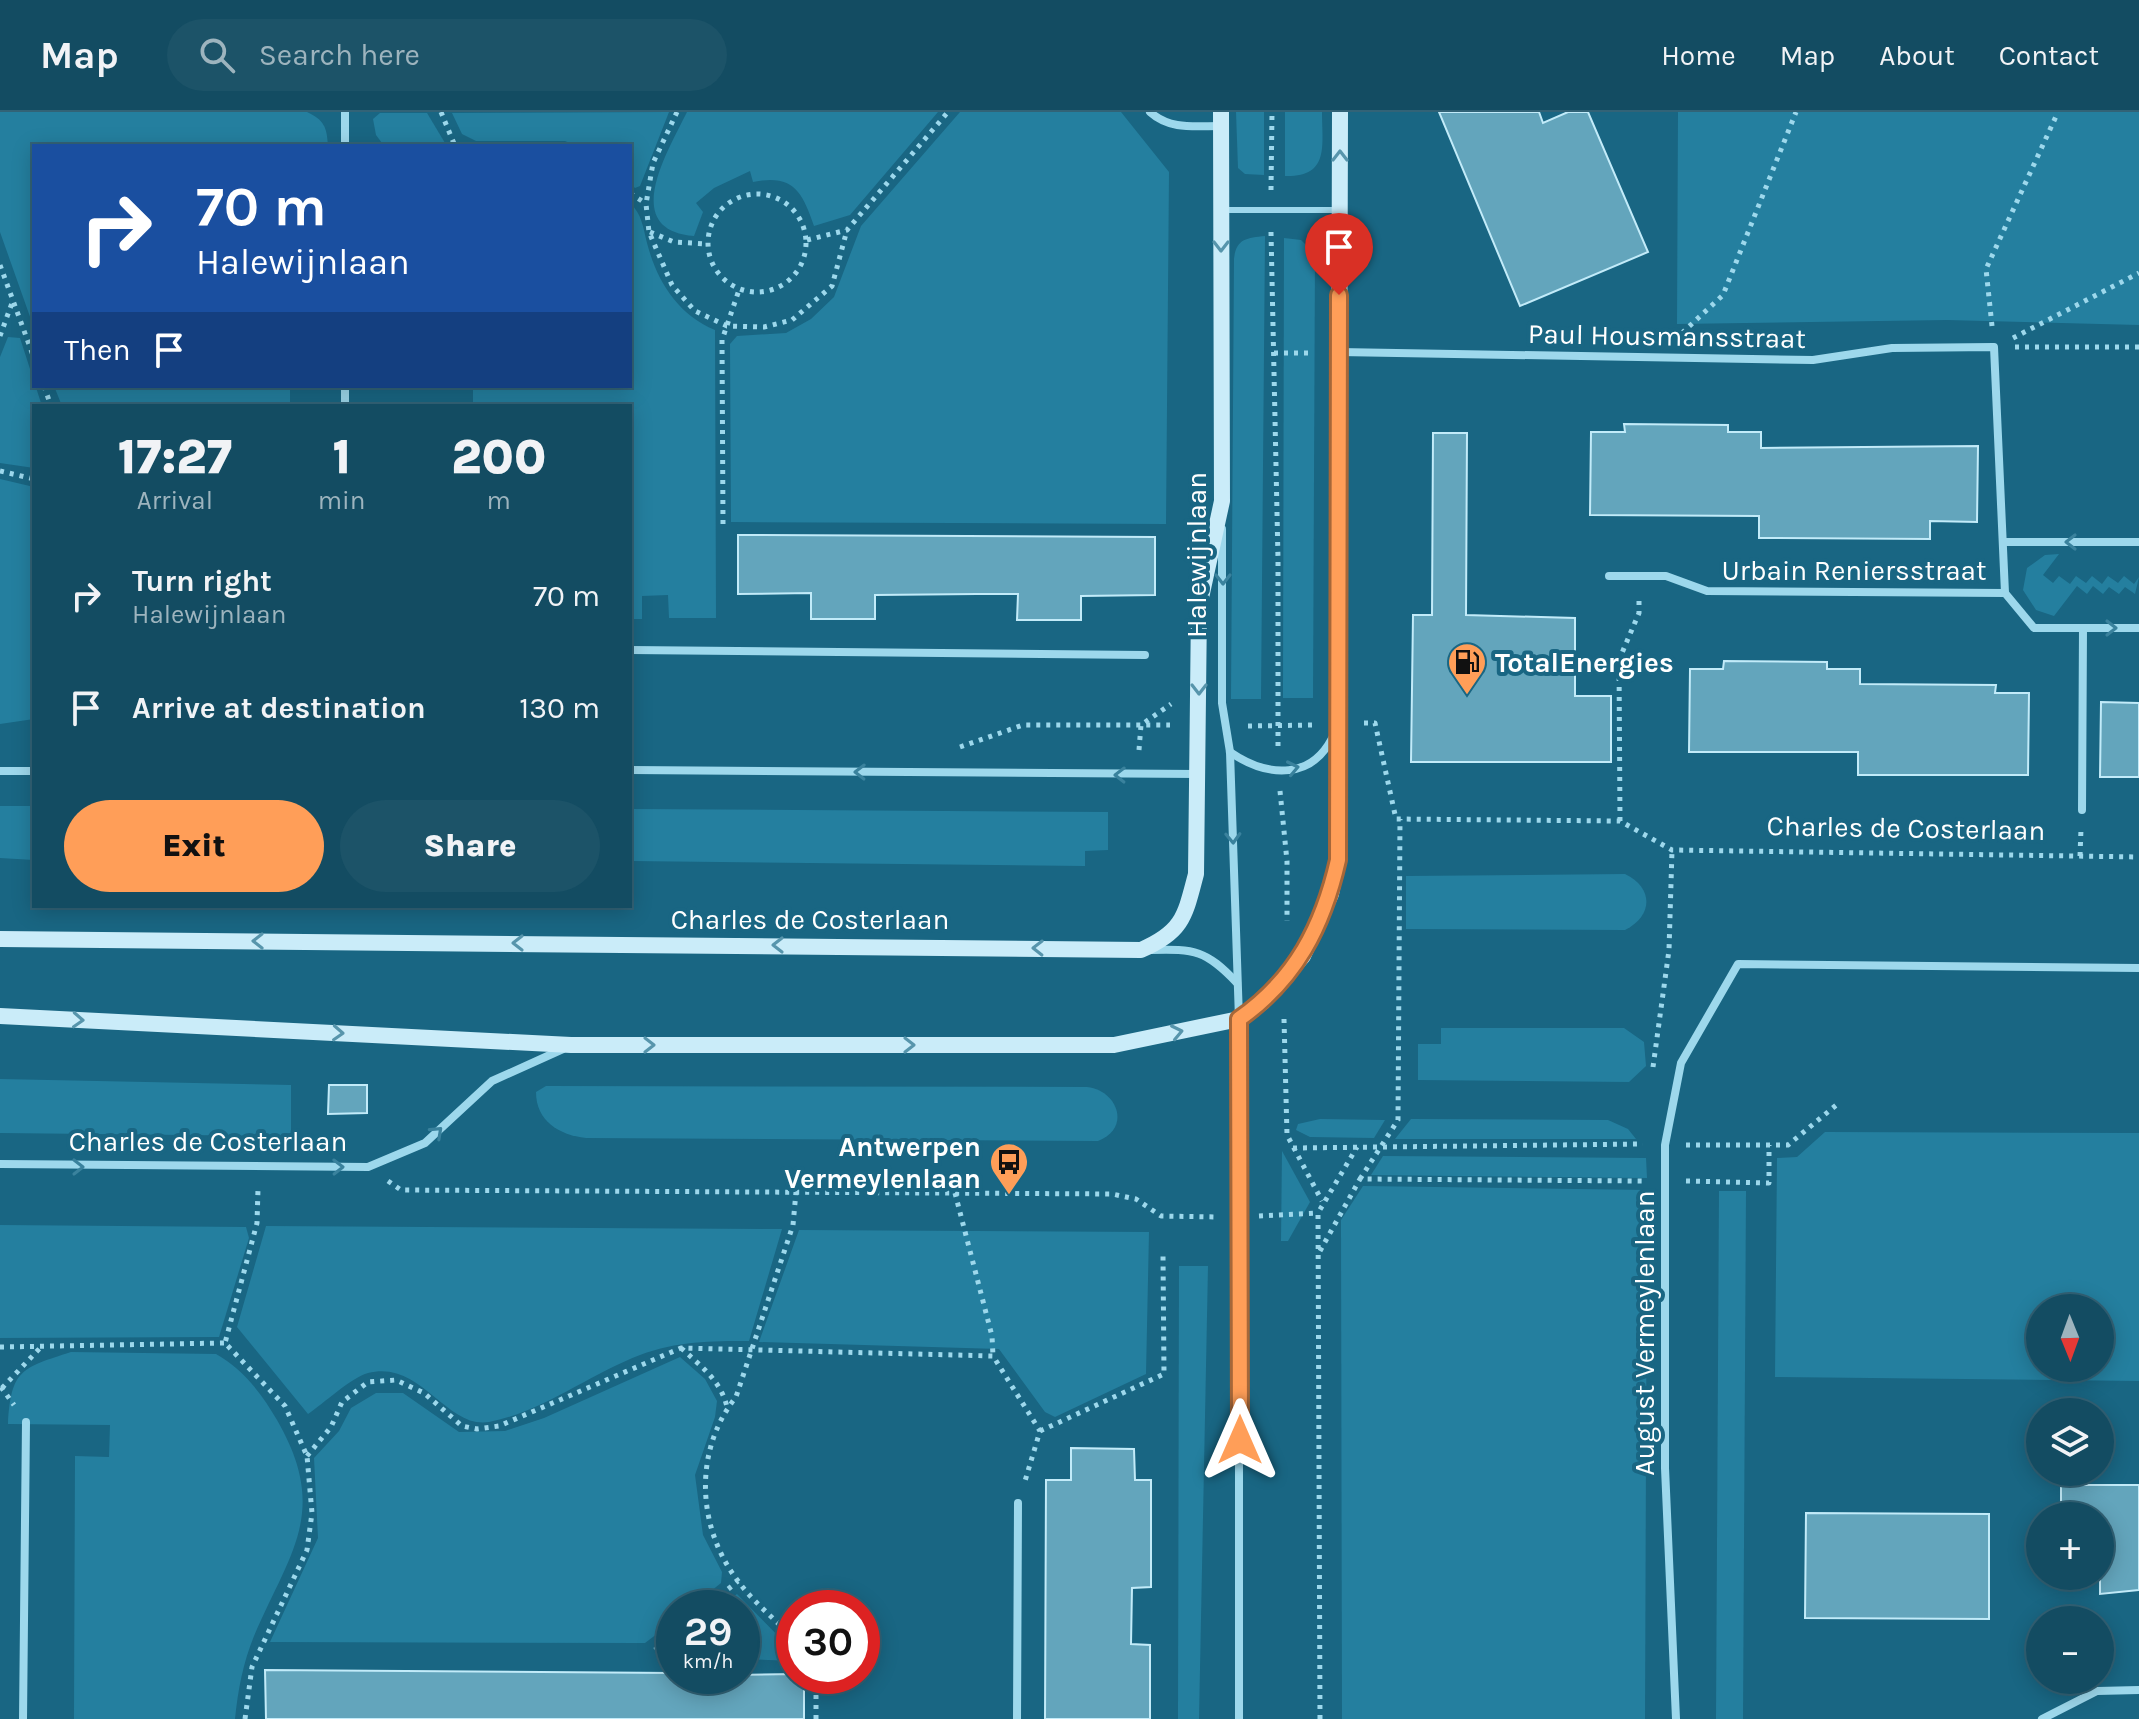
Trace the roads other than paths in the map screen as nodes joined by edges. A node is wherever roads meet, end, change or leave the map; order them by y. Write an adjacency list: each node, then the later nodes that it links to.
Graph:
1 (345, 112): 5 (street)
2 (1150, 112): 4 (street, Halewijnlaan)
3 (1340, 112): 7 (main road, one-way to 3)
4 (1221, 119): 6 (main road, Halewijnlaan)
5 (345, 144)
6 (1221, 210): 7 (lane); 9 (main road, Halewijnlaan, one-way to 9)
7 (1339, 210): 8 (main road)
8 (1339, 352): 10 (street, Paul Housmansstraat); 18 (main road)
9 (1222, 501): 19 (street, Halewijnlaan, one-way to 19); 23 (main road, one-way to 23)
10 (2004, 542): 11 (street, one-way to 10); 13 (street)
11 (2139, 542)
12 (1609, 576): 13 (street, Urbain Reniersstraat)
13 (2005, 593): 14 (street)
14 (2083, 628): 15 (street, one-way to 15); 24 (street)
15 (2139, 628)
16 (632, 650): 17 (street)
17 (1145, 655)
18 (1338, 724): 19 (street, one-way to 18); 30 (main road)
19 (1230, 752): 28 (street, Halewijnlaan, one-way to 28)
20 (632, 770): 23 (street, one-way to 20)
21 (0, 771): 22 (street)
22 (32, 771)
23 (1198, 774): 26 (main road)
24 (2082, 810)
25 (0, 939): 26 (main road, Charles de Costerlaan, one-way to 25)
26 (1141, 950): 28 (street, Charles de Costerlaan)
27 (2139, 968): 39 (street, August Vermeylenlaan)
28 (1238, 983): 30 (street)
29 (0, 1016): 31 (main road, Charles de Costerlaan, one-way to 31)
30 (1239, 1019): 31 (main road, Charles de Costerlaan, one-way to 30); 38 (street)
31 (571, 1045): 32 (street, Charles de Costerlaan, one-way to 31)
32 (0, 1164)
33 (26, 1422): 36 (street)
34 (1018, 1503): 37 (street)
35 (2139, 1690): 40 (street)
36 (23, 1719)
37 (1017, 1719)
38 (1239, 1719)
39 (1676, 1719)
40 (2042, 1719)

